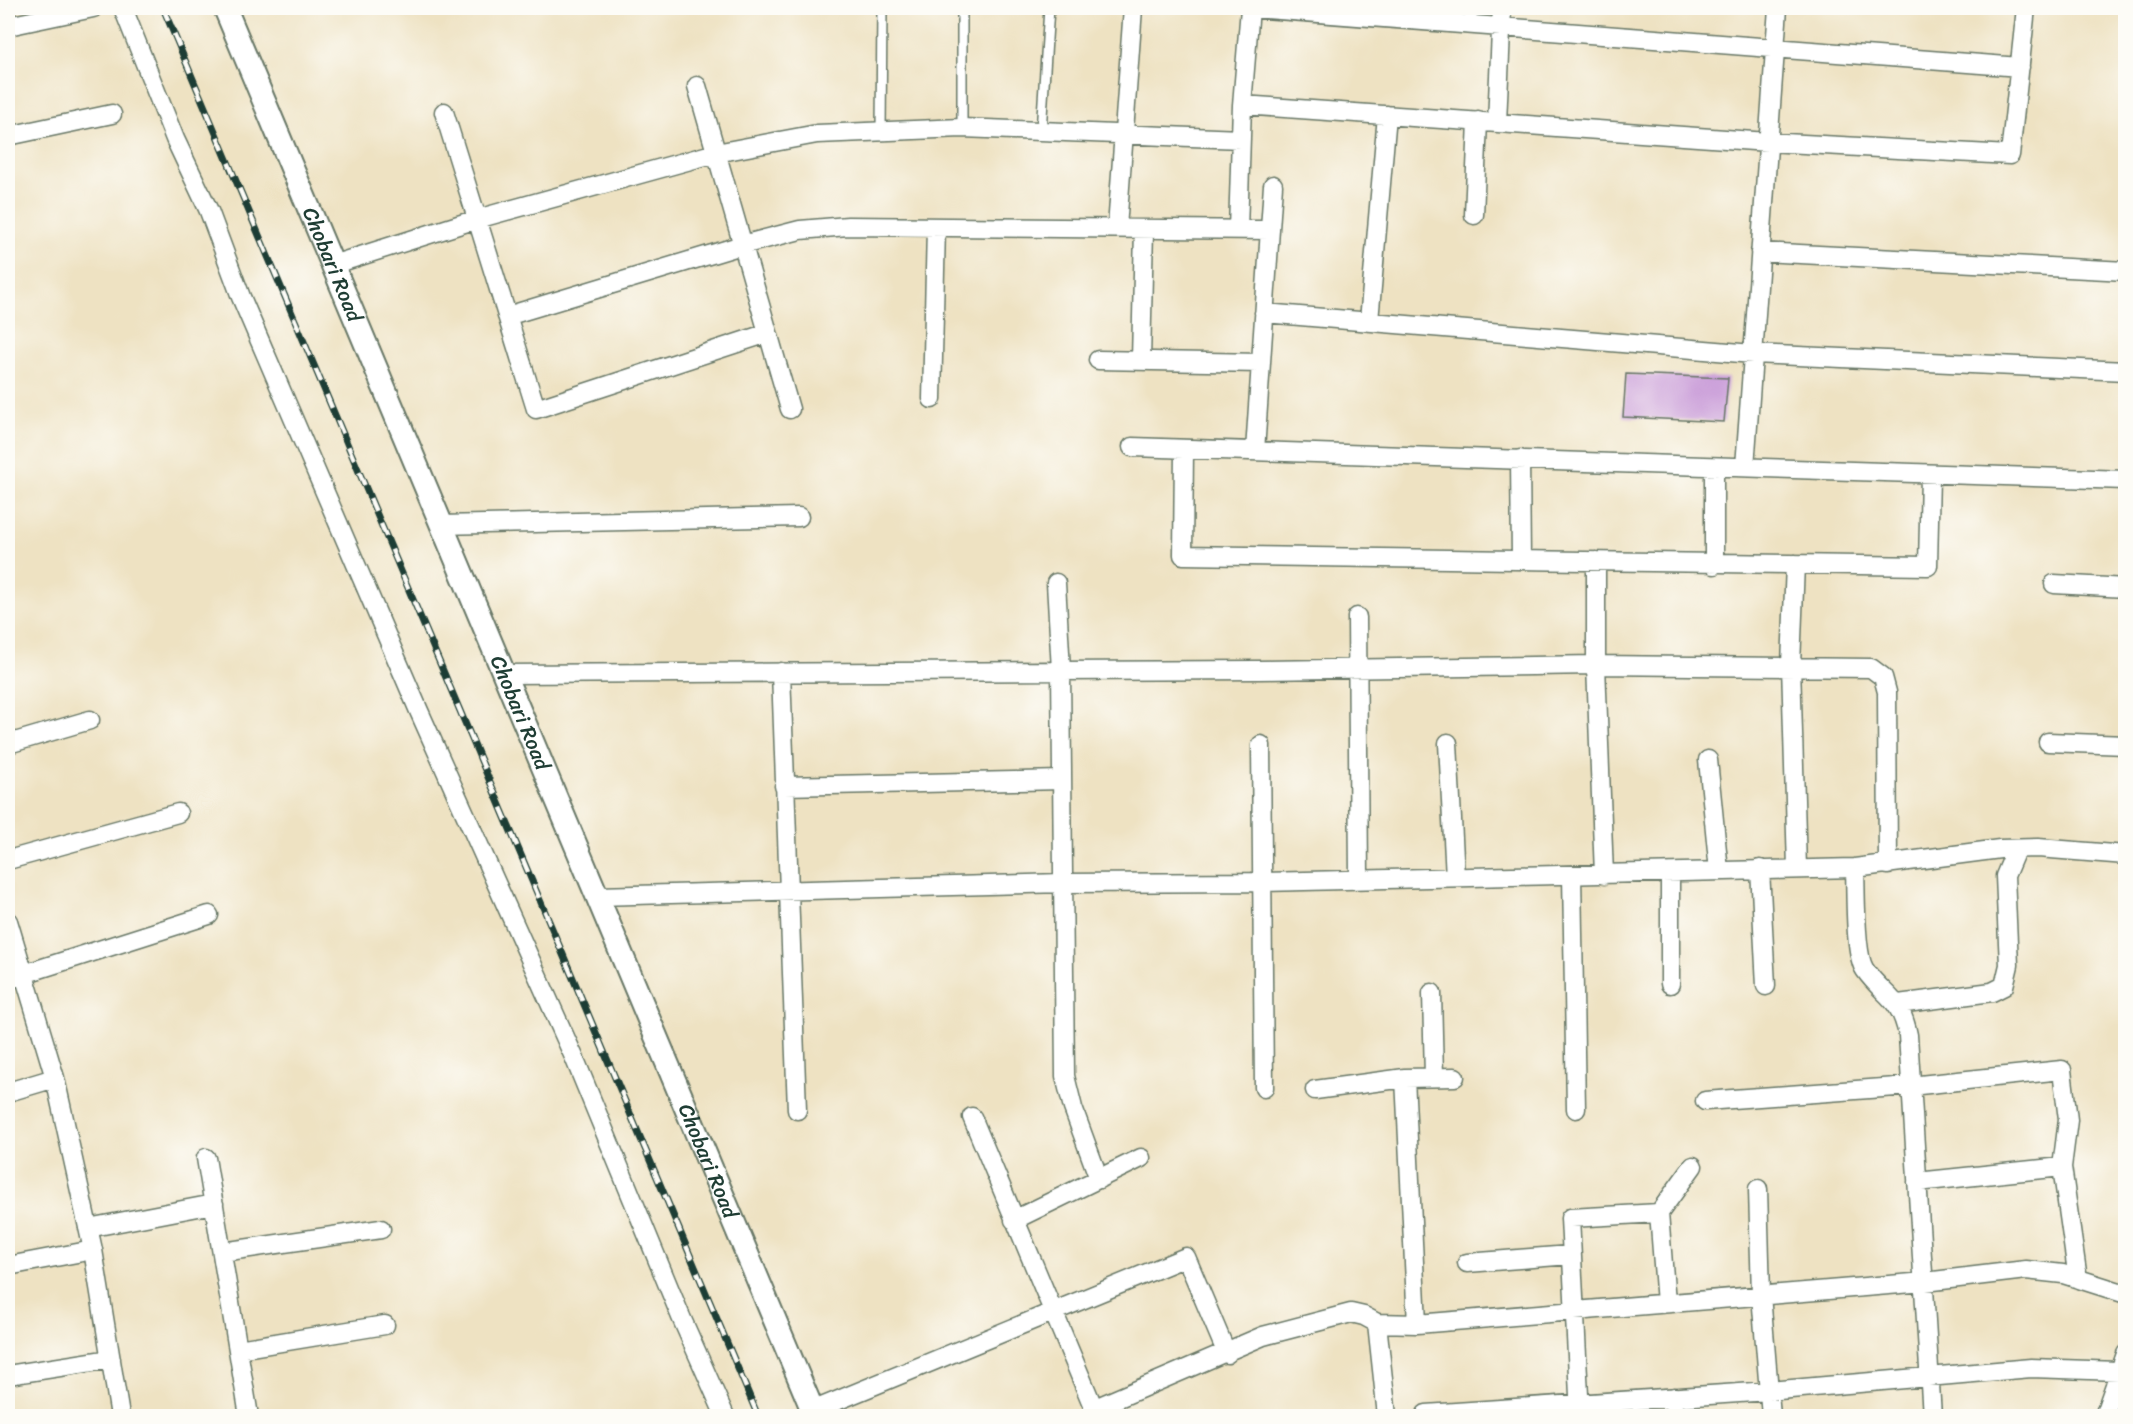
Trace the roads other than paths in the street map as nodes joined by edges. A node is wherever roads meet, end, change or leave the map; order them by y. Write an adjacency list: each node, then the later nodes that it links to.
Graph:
1 (93, 8): 13 (street)
2 (123, 8): 166 (street)
3 (225, 8): 41 (street, Chobari Road)
4 (882, 8): 24 (lane)
5 (962, 8): 23 (lane)
6 (1049, 8): 25 (lane)
7 (1133, 8): 27 (street)
8 (1251, 8): 12 (street); 17 (street)
9 (1502, 8): 12 (street)
10 (1778, 8): 14 (street)
11 (2026, 8): 15 (street)
12 (1501, 26): 14 (street); 22 (street)
13 (8, 27)
14 (1775, 48): 15 (street); 29 (street)
15 (2020, 67): 29 (street)
16 (698, 86): 30 (street)
17 (1242, 105): 20 (street); 28 (street)
18 (444, 112): 33 (street)
19 (112, 114): 26 (street)
20 (1387, 115): 21 (street); 45 (street)
21 (1478, 122): 22 (street); 32 (street)
22 (1497, 123): 29 (street)
23 (962, 128): 24 (street); 25 (street)
24 (881, 131): 30 (street)
25 (1041, 132): 27 (street)
26 (8, 136)
27 (1124, 136): 28 (street); 35 (street)
28 (1241, 139): 37 (street)
29 (1768, 142): 40 (street)
30 (716, 153): 33 (street); 39 (street)
31 (1273, 185): 38 (street)
32 (1474, 215)
33 (477, 219): 41 (street); 44 (street)
34 (936, 227): 35 (street); 39 (street); 52 (street)
35 (1117, 228): 36 (street)
36 (1144, 229): 37 (street); 49 (street)
37 (1238, 230): 38 (street)
38 (1270, 230): 43 (street)
39 (742, 244): 44 (street); 46 (street)
40 (1760, 252): 42 (street); 47 (street)
41 (332, 265): 63 (street, Chobari Road)
42 (2126, 271)
43 (1264, 313): 45 (street); 50 (street)
44 (507, 316): 46 (street)
45 (1369, 321): 47 (street)
46 (768, 333): 53 (street)
47 (1753, 354): 51 (street); 59 (street)
48 (1098, 360): 49 (street)
49 (1141, 361): 50 (street)
50 (1261, 363): 56 (street)
51 (2126, 371)
52 (932, 399)
53 (790, 409)
54 (1132, 447): 55 (street)
55 (1184, 449): 56 (street); 64 (street)
56 (1254, 451): 57 (street)
57 (1520, 459): 58 (street); 64 (street)
58 (1714, 467): 59 (street); 67 (street)
59 (1745, 467): 60 (street)
60 (1930, 475): 61 (street); 66 (street)
61 (2126, 480)
62 (799, 517): 63 (street)
63 (441, 525): 77 (street, Chobari Road)
64 (1521, 560): 65 (street)
65 (1596, 561): 67 (street); 72 (street)
66 (1795, 564): 67 (street); 73 (street)
67 (1714, 565)
68 (1056, 583): 75 (street)
69 (2054, 584): 70 (street)
70 (2126, 588)
71 (1357, 617): 74 (street)
72 (1596, 665): 73 (street); 74 (street); 98 (street)
73 (1791, 665): 91 (street); 93 (street)
74 (1357, 668): 75 (street); 100 (street)
75 (1061, 670): 76 (street); 85 (street)
76 (781, 672): 77 (street); 86 (street)
77 (504, 674): 104 (street, Chobari Road)
78 (90, 720): 80 (street)
79 (2048, 742): 83 (street)
80 (8, 744)
81 (1448, 744): 99 (street)
82 (1261, 745): 101 (street)
83 (2126, 745)
84 (1707, 760): 95 (street)
85 (1062, 780): 86 (street); 102 (street)
86 (784, 786): 103 (street)
87 (178, 813): 90 (street)
88 (2008, 849): 89 (street); 91 (street); 111 (street)
89 (2126, 855)
90 (8, 860)
91 (1888, 865): 92 (street)
92 (1855, 867): 93 (street); 111 (street)
93 (1797, 868): 94 (street)
94 (1760, 869): 95 (street); 109 (street)
95 (1719, 871): 96 (street)
96 (1670, 873): 98 (street); 108 (street)
97 (1572, 875): 98 (street); 99 (street); 121 (street)
98 (1604, 875)
99 (1455, 877): 100 (street)
100 (1359, 878): 101 (street)
101 (1262, 882): 102 (street); 117 (street)
102 (1063, 883): 103 (street); 128 (street)
103 (788, 891): 104 (street); 122 (street)
104 (598, 896): 162 (street, Chobari Road)
105 (209, 915): 107 (street)
106 (8, 921): 107 (street)
107 (15, 977): 114 (street)
108 (1670, 984)
109 (1766, 986)
110 (1432, 993): 112 (street)
111 (1894, 1000): 116 (street)
112 (1434, 1077): 113 (street); 115 (street)
113 (1455, 1077)
114 (55, 1078): 119 (street); 134 (street)
115 (1405, 1078): 118 (street); 149 (street)
116 (1910, 1086): 120 (street); 127 (street); 129 (street)
117 (1264, 1088)
118 (1315, 1090)
119 (8, 1092)
120 (1705, 1101)
121 (1576, 1109)
122 (797, 1110)
123 (972, 1118): 133 (street)
124 (206, 1158): 131 (street)
125 (1140, 1158): 128 (street)
126 (1693, 1166): 132 (street)
127 (2062, 1167): 129 (street); 141 (street)
128 (1100, 1179): 133 (street)
129 (1917, 1182): 142 (street)
130 (1758, 1189): 144 (street)
131 (214, 1204): 134 (street); 137 (street)
132 (1659, 1213): 138 (street); 145 (street)
133 (1014, 1220): 147 (street)
134 (88, 1227): 136 (street)
135 (381, 1229): 137 (street)
136 (93, 1250): 140 (street); 153 (street)
137 (222, 1252): 151 (street)
138 (1570, 1255): 139 (street); 146 (street)
139 (1467, 1263)
140 (8, 1266)
141 (2078, 1279): 142 (street); 143 (street)
142 (1925, 1282): 144 (street); 156 (street)
143 (2126, 1294)
144 (1761, 1295): 145 (street); 157 (street)
145 (1666, 1303): 146 (street)
146 (1573, 1310): 149 (street); 159 (street)
147 (1052, 1313): 152 (street); 160 (street); 162 (street)
148 (1377, 1323): 149 (street); 152 (street); 167 (street)
149 (1417, 1324)
150 (385, 1325): 151 (street)
151 (238, 1349): 165 (street)
152 (1227, 1354): 160 (street)
153 (111, 1359): 155 (street); 164 (street)
154 (2122, 1363): 156 (street); 171 (street)
155 (8, 1375)
156 (1929, 1376): 157 (street); 170 (street)
157 (1769, 1391): 158 (street); 169 (street)
158 (1674, 1397): 159 (street); 168 (street)
159 (1580, 1410): 161 (street)
160 (1095, 1413)
161 (1494, 1413): 163 (street)
162 (813, 1414)
163 (1426, 1414)
164 (120, 1416)
165 (249, 1416)
166 (725, 1416)
167 (1387, 1416)
168 (1676, 1416)
169 (1771, 1416)
170 (1932, 1416)
171 (2104, 1416)

